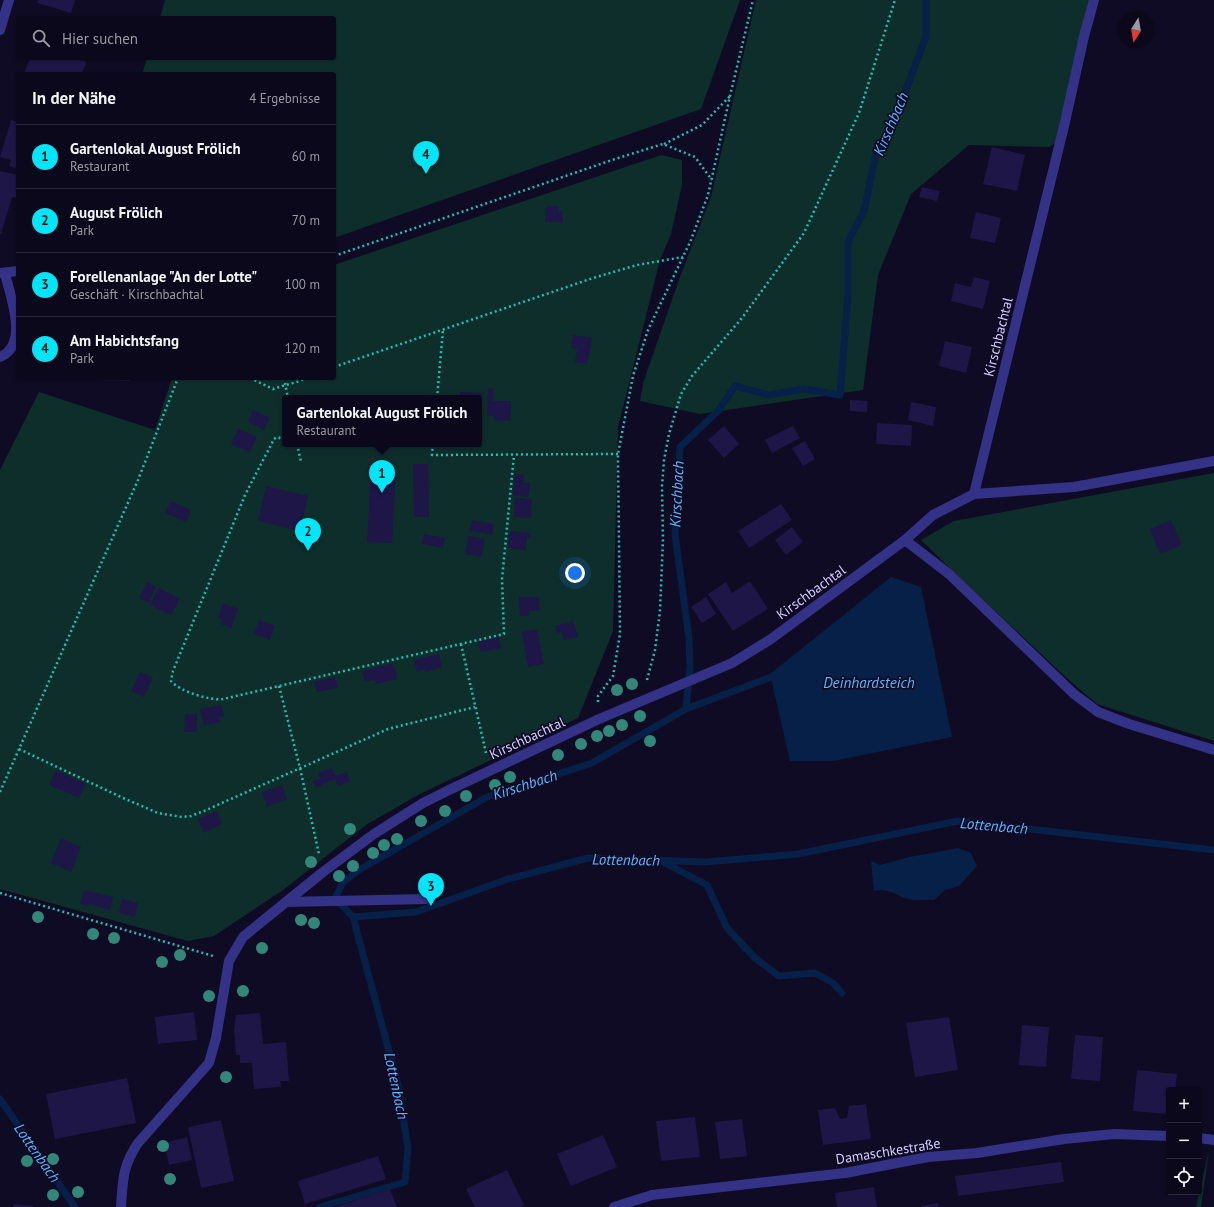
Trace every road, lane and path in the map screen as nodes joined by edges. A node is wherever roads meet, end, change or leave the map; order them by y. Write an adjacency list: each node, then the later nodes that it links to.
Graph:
1 (9, 0): 5 (street)
2 (753, 0): 6 (path)
3 (895, 0): 36 (path)
4 (1094, 0): 32 (street, Kirschbachtal)
5 (0, 30)
6 (730, 96): 7 (path); 8 (path)
7 (663, 144): 8 (path); 9 (path)
8 (712, 180): 10 (path)
9 (336, 255)
10 (683, 256): 14 (path); 28 (path)
11 (16, 271): 12 (street)
12 (2, 273): 13 (street)
13 (16, 324)
14 (443, 330): 17 (path); 24 (path)
15 (16, 336): 16 (street)
16 (0, 357)
17 (336, 366)
18 (177, 380): 39 (path)
19 (254, 380): 22 (path)
20 (284, 380): 22 (path)
21 (302, 380): 22 (path)
22 (285, 385): 23 (path)
23 (287, 395)
24 (437, 395)
25 (282, 439): 35 (path)
26 (297, 447): 31 (path)
27 (433, 447): 29 (path)
28 (618, 454): 29 (path); 38 (path)
29 (514, 455): 34 (path)
30 (1214, 461): 32 (street)
31 (301, 462)
32 (974, 494): 33 (street, Kirschbachtal)
33 (905, 540): 36 (street, Kirschbachtal); 40 (street)
34 (461, 644): 35 (path); 37 (path)
35 (279, 686): 41 (path)
36 (639, 703): 38 (street, Kirschbachtal)
37 (475, 707): 41 (path); 42 (path)
38 (599, 719): 42 (street, Kirschbachtal)
39 (19, 749): 41 (path); 43 (path)
40 (1214, 750)
41 (300, 768): 44 (path)
42 (491, 771): 44 (street, Kirschbachtal)
43 (0, 792)
44 (323, 872): 47 (street, Kirschbachtal)
45 (0, 893): 48 (path)
46 (426, 899): 47 (street)
47 (286, 902): 48 (street, Kirschbachtal)
48 (229, 961): 52 (street)
49 (1166, 1136): 53 (street, Damaschkestraße)
50 (1202, 1138): 51 (street)
51 (1214, 1140)
52 (121, 1207)
53 (614, 1207)

